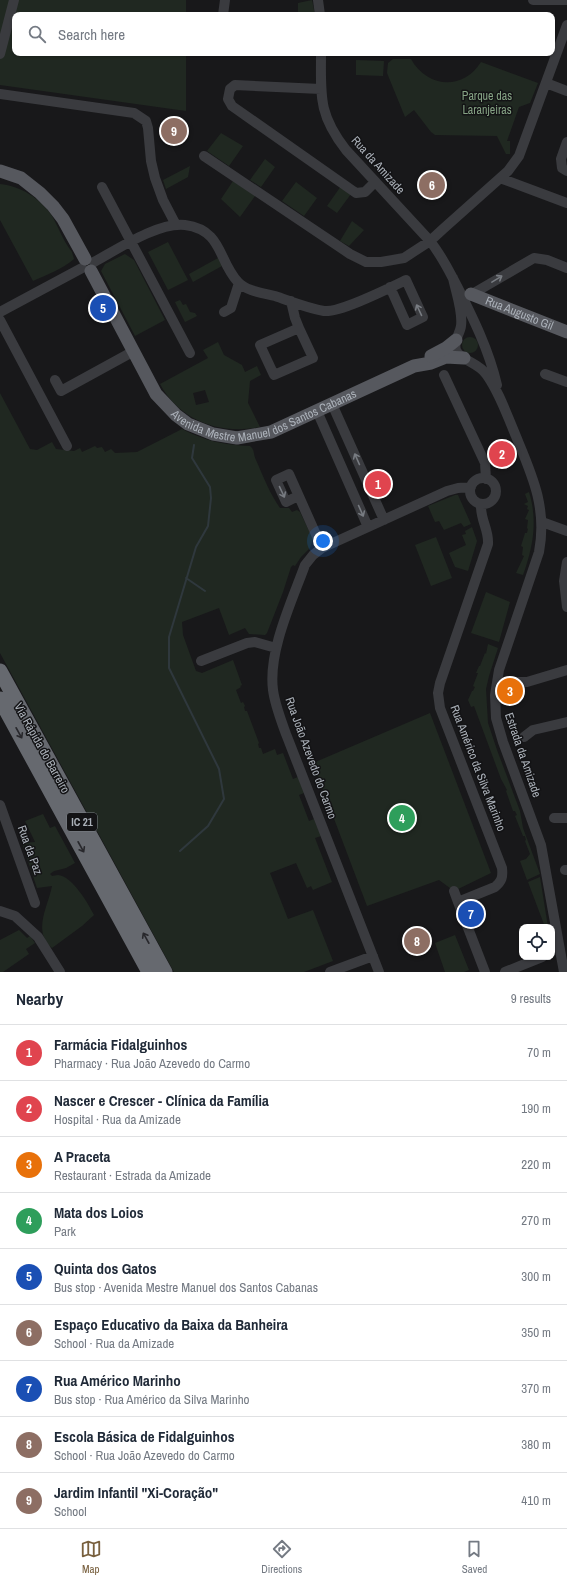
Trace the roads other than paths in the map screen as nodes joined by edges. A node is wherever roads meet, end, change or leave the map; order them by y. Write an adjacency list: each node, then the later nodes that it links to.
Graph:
1 (14, 0): 9 (street)
2 (225, 0): 6 (street)
3 (318, 0): 7 (street)
4 (533, 0): 5 (street)
5 (567, 0)
6 (223, 12)
7 (320, 12)
8 (567, 25): 11 (street)
9 (0, 54)
10 (321, 56): 12 (street, Rua da Amizade)
11 (546, 83): 13 (street); 20 (street)
12 (321, 89): 22 (street, Rua da Amizade); 22 (street)
13 (567, 91)
14 (0, 94): 25 (street)
15 (567, 142): 18 (street)
16 (204, 156): 26 (street)
17 (0, 171): 21 (main road, Avenida Mestre Manuel dos Santos Cabanas)
18 (567, 171)
19 (0, 178): 21 (main road, Avenida Mestre Manuel dos Santos Cabanas)
20 (500, 178): 24 (street); 26 (street)
21 (24, 181): 28 (main road, Avenida Mestre Manuel dos Santos Cabanas)
22 (375, 182): 26 (street, Rua da Amizade)
23 (102, 187): 27 (street)
24 (567, 203)
25 (176, 225): 27 (street); 31 (street)
26 (430, 241): 30 (street, Rua da Amizade)
27 (130, 243): 28 (street); 43 (street)
28 (88, 265): 35 (street); 42 (main road, Avenida Mestre Manuel dos Santos Cabanas)
29 (567, 268): 33 (street, one-way to 29)
30 (453, 278): 33 (street, Rua da Amizade); 40 (street, Rua da Amizade)
31 (239, 283): 34 (street); 36 (street)
32 (390, 287): 34 (street)
33 (467, 297): 39 (main road, Rua Augusto Gil); 41 (street, Rua da Amizade)
34 (291, 301): 38 (street)
35 (0, 312)
36 (224, 312)
37 (0, 320): 53 (street)
38 (299, 328): 38 (street)
39 (567, 332)
40 (457, 338): 41 (street); 44 (street, Rua da Amizade); 45 (main road)
41 (483, 339): 44 (street); 50 (street, Rua da Amizade)
42 (134, 351): 48 (street); 52 (main road, Avenida Mestre Manuel dos Santos Cabanas)
43 (190, 353)
44 (466, 358): 45 (main road, Avenida Mestre Manuel dos Santos Cabanas); 50 (street, Rua da Amizade)
45 (414, 366): 51 (main road, Avenida Mestre Manuel dos Santos Cabanas)
46 (545, 374): 49 (street)
47 (444, 375): 54 (street)
48 (55, 380)
49 (567, 382)
50 (498, 393): 55 (street, Rua da Amizade)
51 (332, 404): 52 (main road, Avenida Mestre Manuel dos Santos Cabanas); 59 (street, one-way to 51)
52 (317, 411): 61 (street, one-way to 61)
53 (67, 446)
54 (486, 479): 56 (street); 58 (street)
55 (533, 479): 60 (street, Estrada da Amizade)
56 (471, 487): 58 (street); 59 (street, Rua João Azevedo do Carmo)
57 (298, 496): 63 (street)
58 (480, 504): 79 (street, Rua Américo da Silva Marinho)
59 (384, 520): 61 (street, Rua João Azevedo do Carmo)
60 (542, 522): 62 (street); 82 (street, Estrada da Amizade)
61 (368, 528): 63 (street, Rua João Azevedo do Carmo)
62 (567, 531)
63 (322, 548): 67 (street, Rua João Azevedo do Carmo)
64 (567, 562): 65 (street)
65 (566, 581): 66 (street)
66 (567, 607)
67 (276, 648): 68 (street); 83 (street, Rua João Azevedo do Carmo)
68 (201, 661)
69 (567, 670): 71 (street)
70 (0, 671): 88 (highway, Via Rápida do Barreiro / IC 21, one-way to 70)
71 (515, 682)
72 (0, 698): 87 (highway, Via Rápida do Barreiro / IC 21, one-way to 87)
73 (567, 722): 74 (street)
74 (524, 737)
75 (0, 805): 80 (street, Rua da Paz)
76 (554, 818): 77 (street)
77 (567, 818)
78 (454, 891): 79 (street)
79 (458, 902): 91 (street)
80 (36, 903)
81 (0, 911): 86 (street)
82 (556, 951): 93 (street, Estrada da Amizade)
83 (373, 956): 85 (street); 90 (street, Rua João Azevedo do Carmo)
84 (535, 960): 92 (street)
85 (355, 968): 89 (street)
86 (60, 972)
87 (149, 972)
88 (165, 972)
89 (330, 972)
90 (379, 972)
91 (485, 972)
92 (505, 972)
93 (564, 972)

